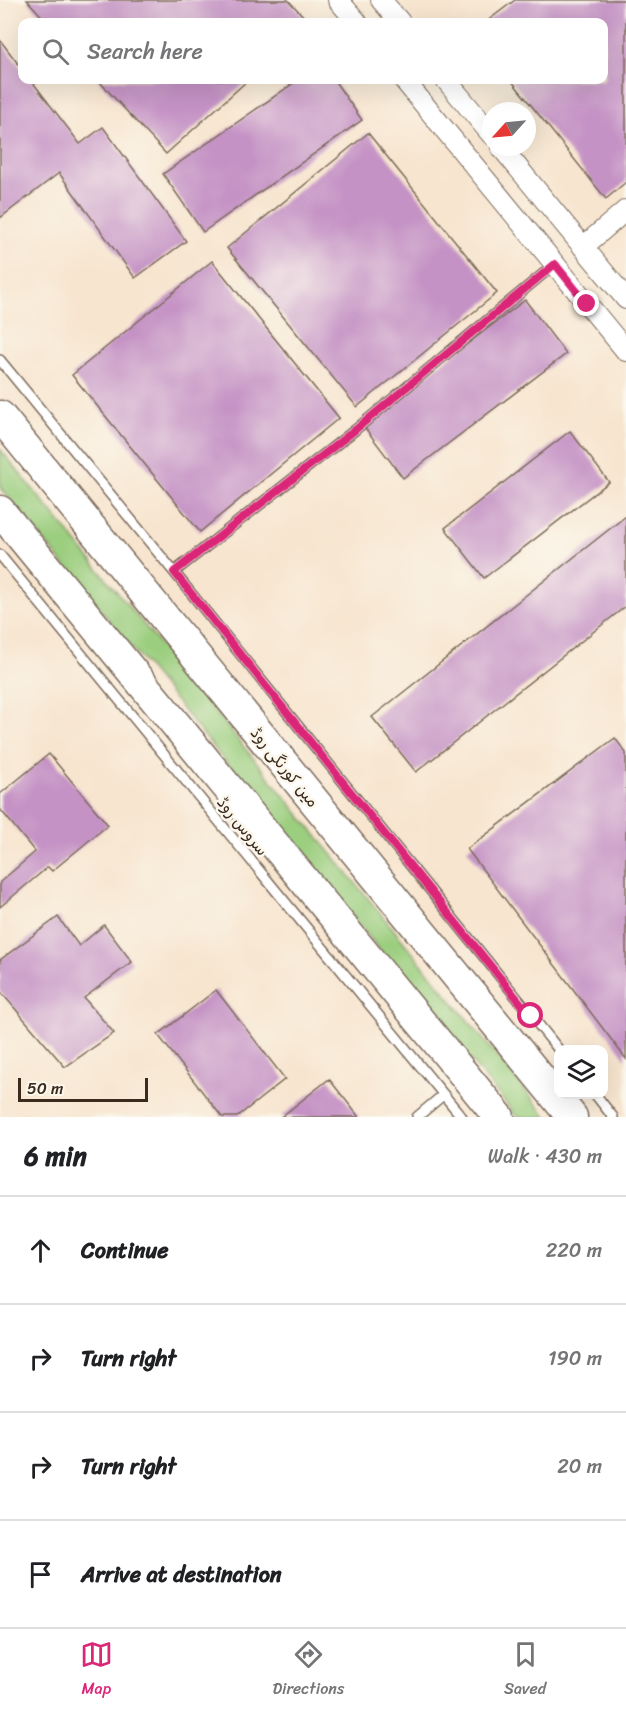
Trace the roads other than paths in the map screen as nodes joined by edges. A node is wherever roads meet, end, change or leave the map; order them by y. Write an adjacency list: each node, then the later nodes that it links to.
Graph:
1 (338, 0): 3 (street)
2 (381, 0): 4 (street)
3 (354, 18)
4 (397, 18)
5 (407, 84): 9 (street)
6 (449, 84): 7 (street)
7 (474, 114): 8 (street); 9 (street)
8 (482, 123)
9 (449, 135): 13 (street)
10 (508, 156): 12 (street)
11 (626, 210): 12 (street)
12 (583, 247): 14 (street)
13 (555, 264): 15 (street); 20 (lane)
14 (626, 299)
15 (626, 351)
16 (0, 360): 20 (lane)
17 (0, 416): 27 (main road, مین کورنگی روڈ)
18 (0, 511): 26 (main road)
19 (0, 555): 22 (lane, سروس روڈ)
20 (174, 572): 21 (lane)
21 (555, 1045)
22 (443, 1095): 24 (lane); 25 (lane, سروس روڈ)
23 (598, 1099): 28 (lane)
24 (417, 1117)
25 (462, 1117)
26 (499, 1117)
27 (573, 1117)
28 (613, 1117)

